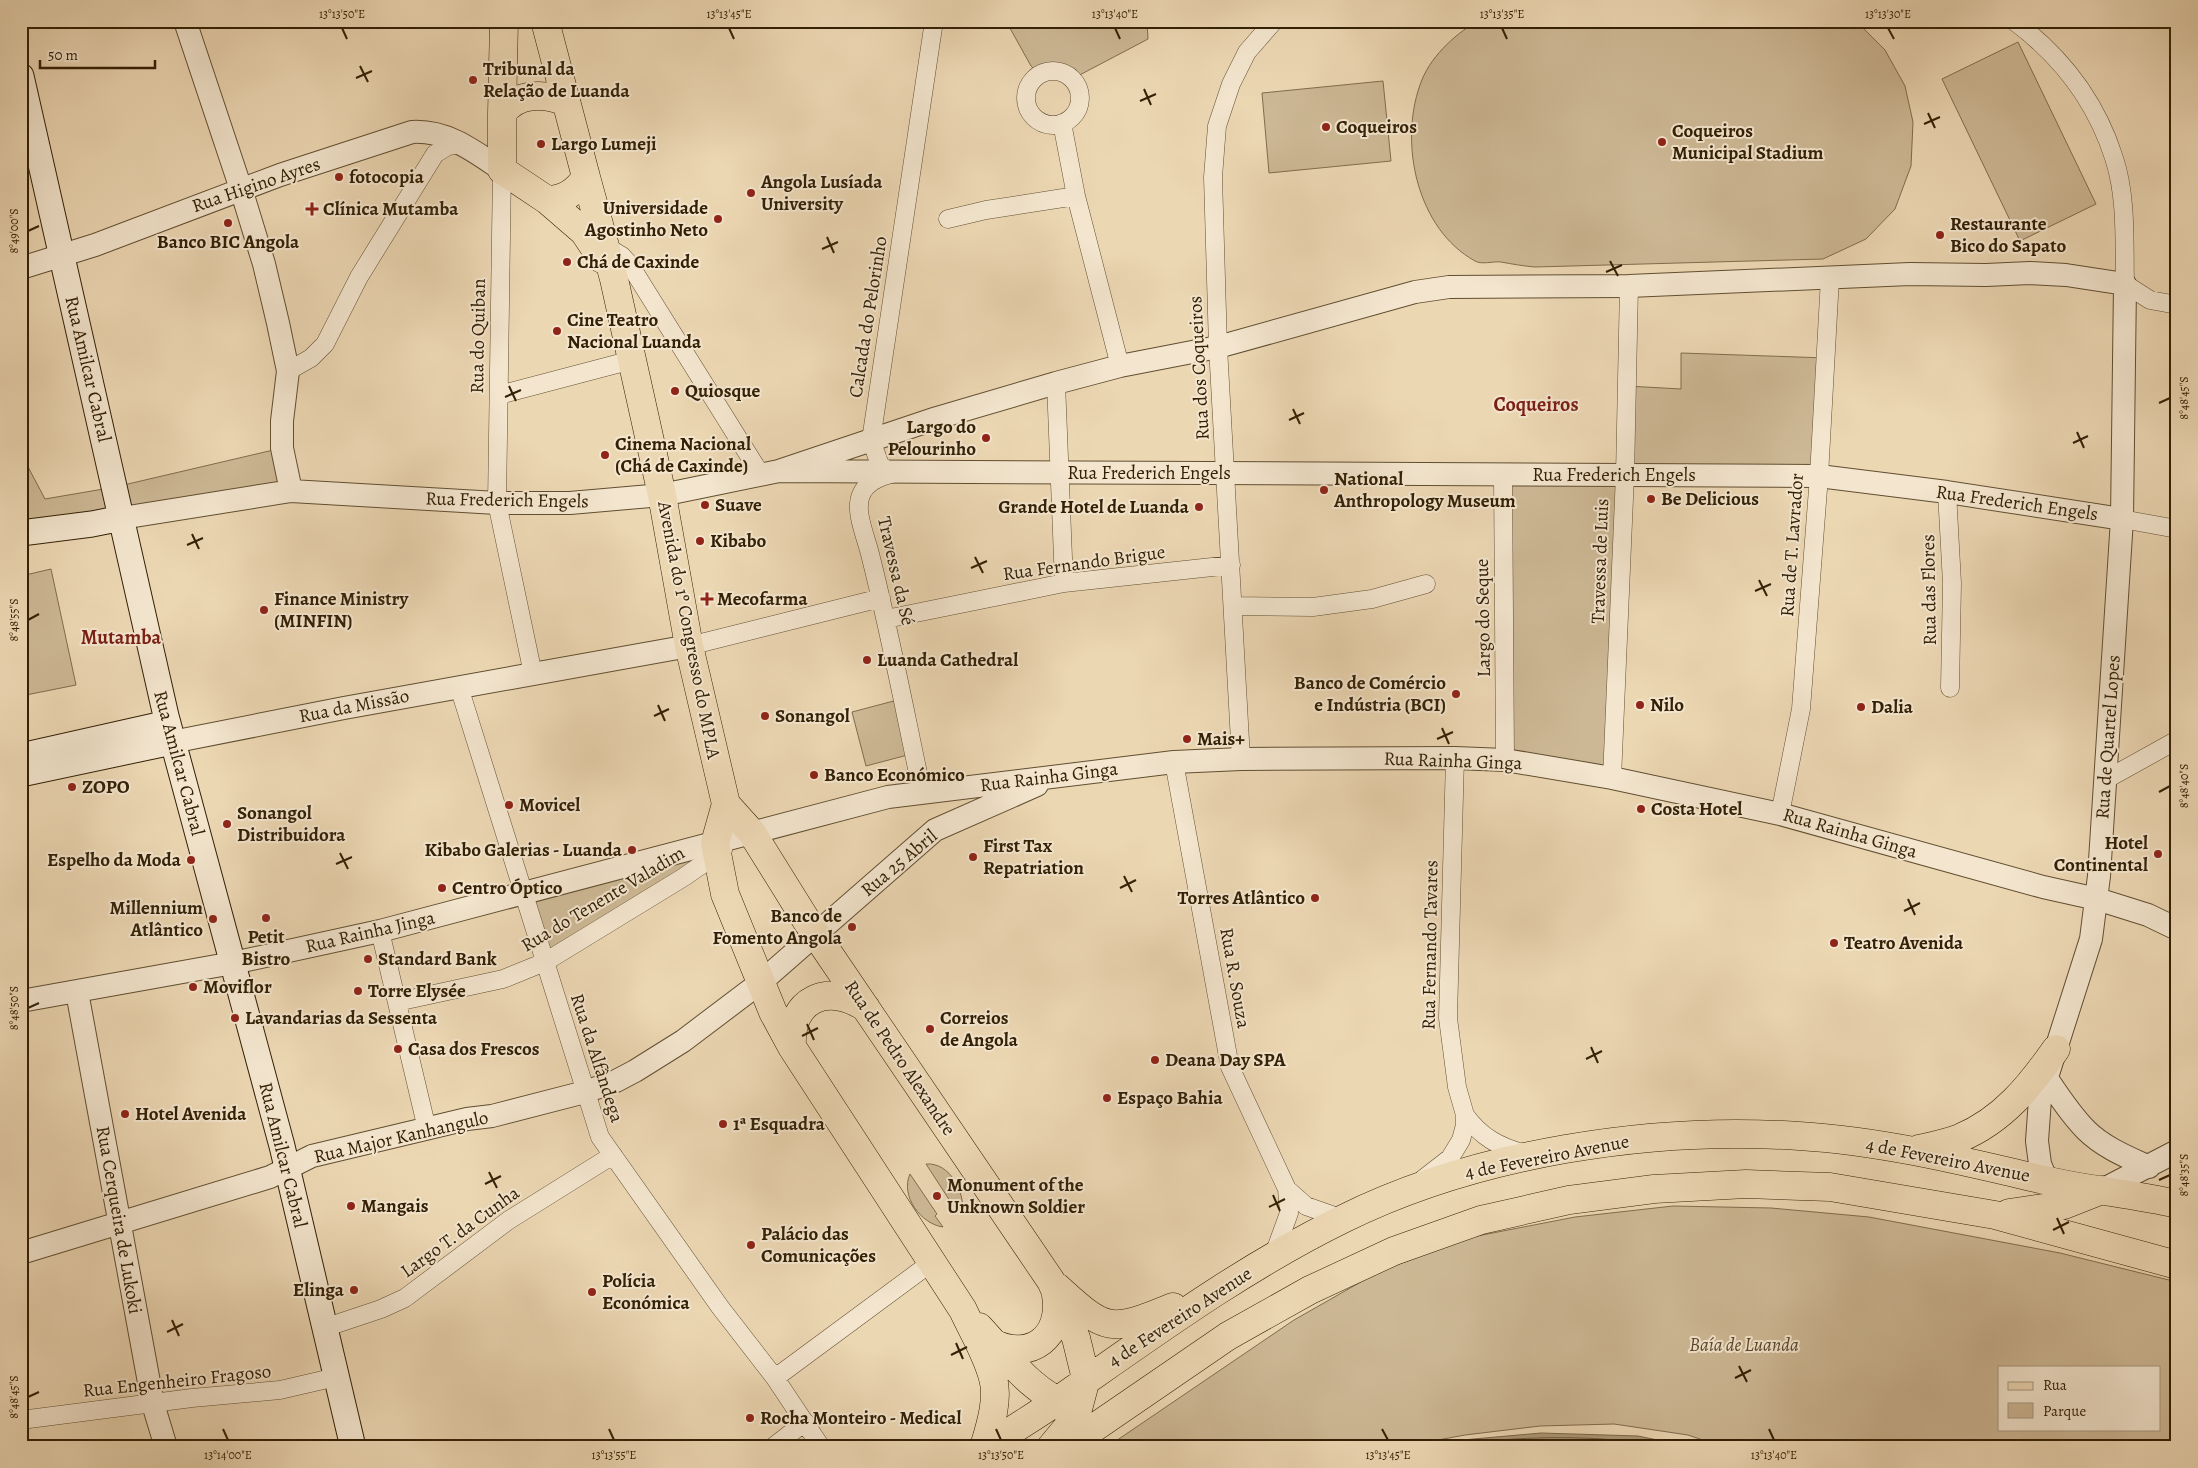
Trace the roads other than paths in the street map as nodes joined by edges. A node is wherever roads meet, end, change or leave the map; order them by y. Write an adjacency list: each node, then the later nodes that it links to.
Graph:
1 (185, 21): 14 (street)
2 (504, 21): 9 (main road)
3 (934, 21): 32 (street, Calcada do Pelorinho)
4 (1274, 21): 26 (street, Rua dos Coqueiros)
5 (2014, 21): 23 (street)
6 (547, 23): 8 (main road)
7 (21, 76): 19 (main road, Rua Amilcar Cabral)
8 (566, 102): 9 (main road); 13 (main road)
9 (502, 114): 12 (main road)
10 (1062, 123): 15 (street)
11 (462, 144): 12 (street, Rua Higino Ayres); 14 (street, Rua Higino Ayres); 29 (street)
12 (495, 166): 16 (main road); 31 (street, Rua do Quiban)
13 (586, 177): 16 (main road); 18 (main road, Avenida do 1º Congresso do MPLA)
14 (241, 189): 19 (street, Rua Higino Ayres); 29 (street)
15 (1076, 196): 17 (street); 28 (street)
16 (547, 200): 22 (main road, Avenida do 1º Congresso do MPLA)
17 (948, 219)
18 (604, 246): 22 (main road, Avenida do 1º Congresso do MPLA); 35 (street)
19 (62, 256): 20 (street, Rua Higino Ayres); 44 (main road, Rua Amilcar Cabral)
20 (21, 268)
21 (1830, 278): 23 (street); 24 (street); 39 (street, Rua de T. Lavrador)
22 (614, 280): 27 (main road, Avenida do 1º Congresso do MPLA)
23 (2125, 284): 25 (street); 45 (street, Rua de Quartel Lopes)
24 (1629, 286): 26 (street); 38 (street, Travessa de Luis)
25 (2177, 305)
26 (1218, 347): 28 (street); 34 (street, Rua dos Coqueiros)
27 (632, 360): 31 (street); 42 (main road, Avenida do 1º Congresso do MPLA)
28 (1120, 366): 30 (street)
29 (288, 371): 40 (street)
30 (1056, 383): 32 (street); 36 (street)
31 (498, 395): 43 (street, Rua do Quiban)
32 (871, 440): 33 (street); 35 (street)
33 (894, 471): 35 (street, Rua Frederich Engels); 36 (street, Rua Frederich Engels); 51 (street, Travessa da Sé)
34 (1226, 472): 36 (street, Rua Frederich Engels); 37 (street, Rua Frederich Engels); 48 (street, Rua dos Coqueiros)
35 (770, 473): 42 (street, Rua Frederich Engels)
36 (1059, 473): 49 (street)
37 (1503, 474): 38 (street, Rua Frederich Engels); 63 (street, Largo do Seque)
38 (1625, 475): 39 (street, Rua Frederich Engels); 67 (street, Travessa de Luis)
39 (1819, 476): 41 (street, Rua Frederich Engels); 70 (street, Rua de T. Lavrador)
40 (291, 491): 43 (street, Rua Frederich Engels); 44 (street, Rua Frederich Engels)
41 (1947, 492): 45 (street, Rua Frederich Engels); 57 (street, Rua das Flores)
42 (662, 495): 43 (street, Rua Frederich Engels); 54 (main road, Avenida do 1º Congresso do MPLA)
43 (497, 503): 55 (street, Rua do Quiban)
44 (122, 518): 47 (main road); 58 (main road, Rua Amilcar Cabral)
45 (2122, 518): 46 (street, Rua Frederich Engels); 68 (street, Rua de Quartel Lopes)
46 (2177, 529)
47 (21, 533)
48 (1231, 565): 49 (street, Rua Fernando Brigue); 52 (street, Rua dos Coqueiros)
49 (1064, 583): 53 (street, Rua Fernando Brigue)
50 (1426, 584): 52 (street)
51 (881, 598): 53 (street, Travessa da Sé); 54 (street)
52 (1234, 606): 62 (street, Rua dos Coqueiros)
53 (886, 619): 69 (street, Travessa da Sé)
54 (689, 646): 55 (street, Rua da Missão); 72 (main road, Avenida do 1º Congresso do MPLA)
55 (532, 674): 56 (street, Rua da Missão)
56 (459, 687): 58 (street, Rua da Missão); 73 (street, Rua da Alfândega)
57 (1950, 688)
58 (170, 733): 60 (main road, Rua da Missão); 65 (main road, Rua da Missão); 81 (main road, Rua Amilcar Cabral)
59 (2177, 740): 68 (street)
60 (21, 756)
61 (1455, 758): 62 (street, Rua Rainha Ginga); 63 (street, Rua Rainha Ginga); 91 (street, Rua Fernando Tavares)
62 (1241, 759): 64 (street, Rua Rainha Ginga)
63 (1505, 760): 67 (street, Rua Rainha Ginga)
64 (1174, 762): 66 (street, Rua Rainha Ginga); 100 (street, Rua R. Souza)
65 (21, 774)
66 (1058, 776): 69 (street, Rua Rainha Ginga); 71 (street, Rua 25 Abril)
67 (1612, 778): 70 (street, Rua Rainha Ginga)
68 (2106, 779): 74 (street, Rua de Quartel Lopes)
69 (922, 792): 71 (street); 72 (street, Rua Rainha Ginga)
70 (1780, 814): 74 (street, Rua Rainha Ginga)
71 (935, 830): 78 (street, Rua 25 Abril)
72 (729, 843): 73 (street, Rua Rainha Jinga); 78 (main road, Rua de Pedro Alexandre); 80 (street, Rua do Tenente Valadim); 82 (main road)
73 (524, 894): 77 (street, Rua Rainha Jinga); 80 (street, Rua da Alfândega)
74 (2097, 899): 75 (street, Rua Rainha Ginga); 79 (street, Rua de Quartel Lopes)
75 (2136, 912): 76 (street, Rua Rainha Ginga); 79 (street)
76 (2177, 929)
77 (380, 931): 81 (street, Rua Rainha Jinga); 85 (street)
78 (816, 934): 82 (street, Rua 25 Abril); 86 (main road, Rua de Pedro Alexandre)
79 (2091, 939): 88 (street, Rua de Quartel Lopes)
80 (545, 962): 85 (street, Rua do Tenente Valadim); 90 (street, Rua da Alfândega)
81 (233, 963): 83 (street, Rua Rainha Jinga); 98 (main road, Rua Amilcar Cabral)
82 (760, 982): 87 (main road); 90 (street, Rua Major Kanhangulo)
83 (77, 992): 84 (street, Rua Rainha Jinga); 107 (street, Rua Cerqueira de Lukoki)
84 (21, 1001)
85 (397, 1002): 92 (street)
86 (866, 1008): 87 (main road); 114 (main road, Rua de Pedro Alexandre)
87 (792, 1046): 111 (main road)
88 (2056, 1049): 89 (street, Rua de Quartel Lopes); 93 (main road)
89 (2046, 1077): 97 (street); 99 (street, Rua de Quartel Lopes)
90 (585, 1092): 92 (street, Rua Major Kanhangulo); 95 (street, Rua da Alfândega)
91 (1465, 1115): 96 (street); 102 (street, Rua Fernando Tavares)
92 (427, 1129): 98 (street, Rua Major Kanhangulo)
93 (1912, 1151): 96 (main road, 4 de Fevereiro Avenue); 99 (main road, 4 de Fevereiro Avenue)
94 (2177, 1151): 97 (street)
95 (613, 1155): 116 (street, Largo T. da Cunha); 120 (street, Rua da Alfândega)
96 (1534, 1156): 102 (main road, 4 de Fevereiro Avenue)
97 (2149, 1167): 101 (street)
98 (287, 1169): 107 (street, Rua Major Kanhangulo); 116 (main road, Rua Amilcar Cabral)
99 (2047, 1181): 101 (main road, 4 de Fevereiro Avenue); 104 (main road)
100 (1287, 1190): 106 (street); 110 (street)
101 (2102, 1190): 103 (main road, 4 de Fevereiro Avenue); 104 (main road)
102 (1403, 1193): 106 (main road, 4 de Fevereiro Avenue)
103 (2177, 1204)
104 (2064, 1205): 105 (main road); 108 (main road)
105 (1995, 1215): 108 (main road); 118 (main road)
106 (1343, 1219): 110 (main road, 4 de Fevereiro Avenue)
107 (119, 1223): 109 (street, Rua Major Kanhangulo); 122 (street, Rua Cerqueira de Lukoki)
108 (2120, 1250): 112 (main road)
109 (21, 1253)
110 (1273, 1257): 113 (main road, 4 de Fevereiro Avenue)
111 (932, 1262): 115 (main road); 120 (street)
112 (2177, 1265)
113 (1233, 1280): 114 (main road); 121 (main road, 4 de Fevereiro Avenue)
114 (1053, 1288): 117 (main road); 121 (main road)
115 (963, 1310): 117 (main road); 130 (main road)
116 (324, 1328): 119 (main road, Rua Amilcar Cabral)
117 (993, 1342): 123 (main road)
118 (1179, 1369): 123 (main road); 132 (main road)
119 (336, 1377): 122 (street, Rua Engenheiro Fragoso); 127 (main road, Rua Amilcar Cabral)
120 (775, 1378): 125 (street, Rua da Alfândega)
121 (1086, 1379): 123 (main road, 4 de Fevereiro Avenue)
122 (153, 1404): 124 (street, Rua Engenheiro Fragoso); 126 (street, Rua Cerqueira de Lukoki)
123 (1067, 1406): 130 (main road, 4 de Fevereiro Avenue); 131 (main road)
124 (21, 1420)
125 (805, 1422): 128 (street); 129 (street, Rua da Alfândega)
126 (166, 1447)
127 (353, 1447)
128 (773, 1447)
129 (820, 1447)
130 (986, 1447)
131 (1051, 1447)
132 (1066, 1447)

